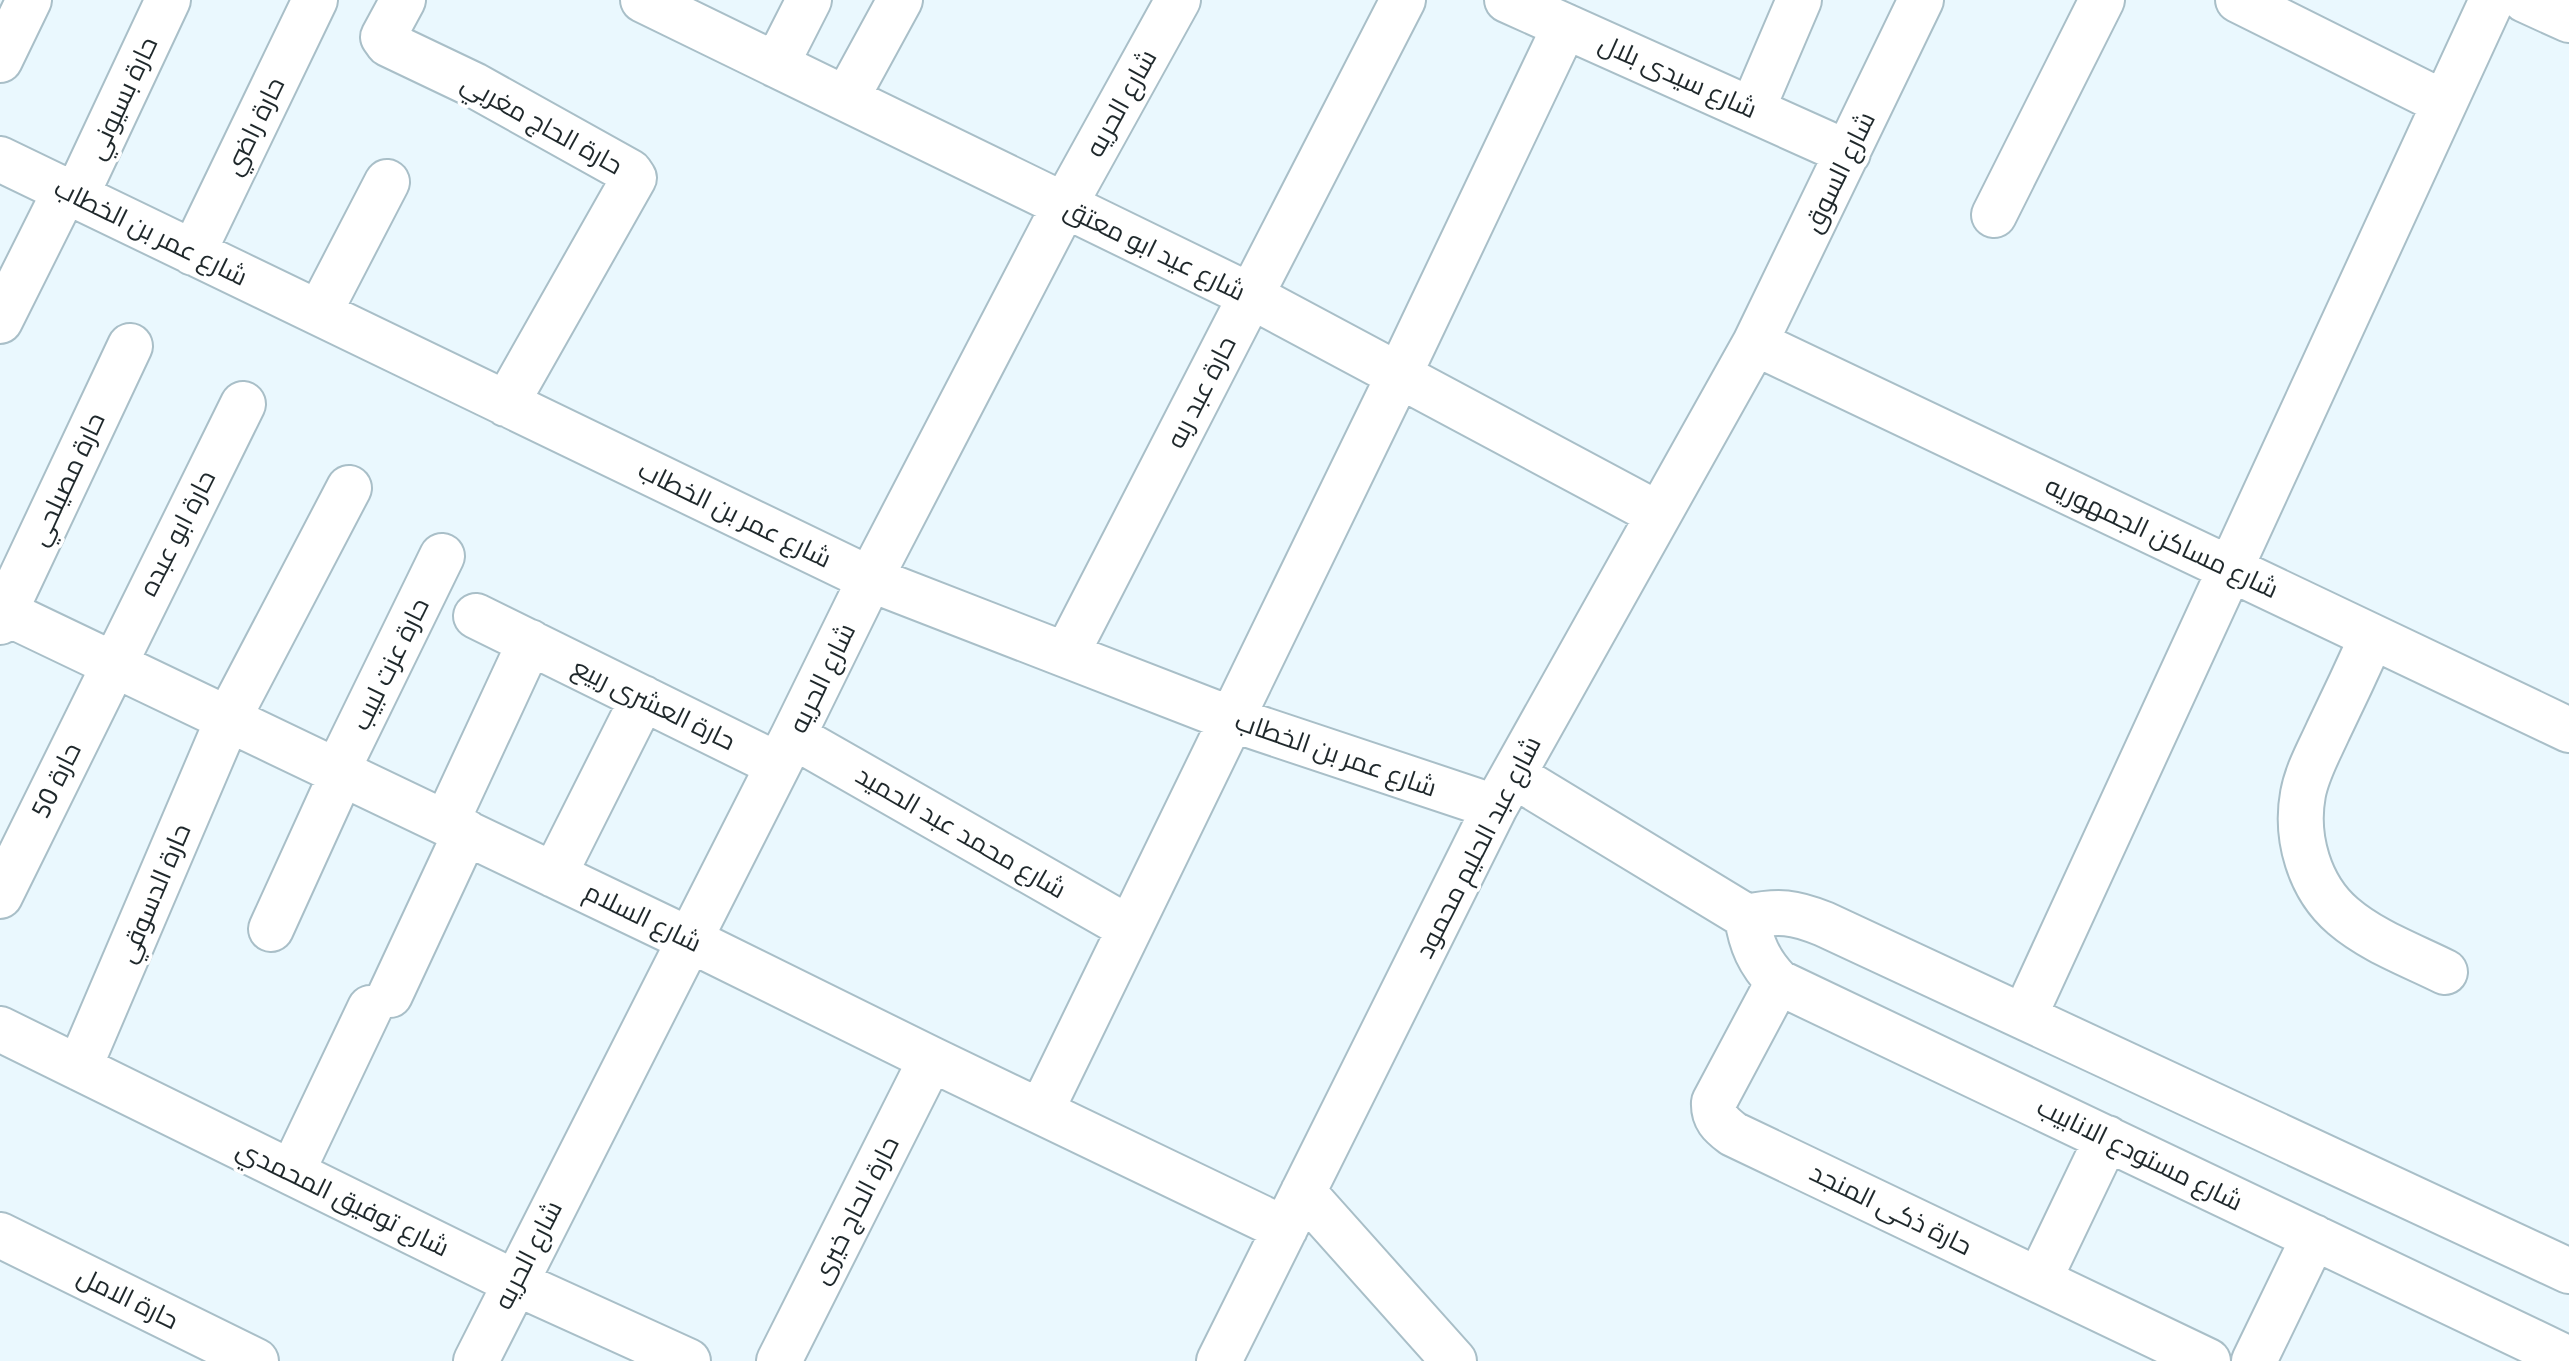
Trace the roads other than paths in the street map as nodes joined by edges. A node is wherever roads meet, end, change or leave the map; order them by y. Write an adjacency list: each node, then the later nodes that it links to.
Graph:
1 (29, 0): 19 (street)
2 (168, 0): 27 (street, حارة بسيوني)
3 (315, 0): 30 (street, حارة راضي)
4 (403, 0): 38 (street, حارة الحاج مغربي)
5 (643, 0): 20 (street, شارع عيد ابو معتق)
6 (809, 0): 20 (street)
7 (900, 0): 21 (street)
8 (1178, 0): 28 (street, شارع الحريه)
9 (1403, 0): 31 (street, حارة عبد ربه)
10 (1507, 0): 18 (street, شارع سيدى بلال)
11 (1799, 0): 23 (street)
12 (1921, 0): 24 (street, شارع السوق)
13 (2102, 0): 29 (street)
14 (2238, 0): 22 (street)
15 (2492, 0): 22 (street)
16 (2525, 0): 17 (street)
17 (2569, 20)
18 (1565, 26): 23 (street, شارع سيدى بلال); 36 (street)
19 (0, 60)
20 (776, 65): 21 (street, شارع عيد ابو معتق)
21 (846, 99): 28 (street, شارع عيد ابو معتق)
22 (2444, 103): 42 (street)
23 (1752, 110): 24 (street, شارع سيدى بلال)
24 (1848, 153): 34 (street, شارع السوق)
25 (0, 159): 27 (street, شارع عمر بن الخطاب)
26 (387, 182): 32 (street)
27 (71, 194): 30 (street, شارع عمر بن الخطاب); 33 (street, حارة بسيوني)
28 (1064, 206): 31 (street, شارع عيد ابو معتق); 43 (street, شارع الحريه)
29 (1994, 215)
30 (193, 253): 32 (street, شارع عمر بن الخطاب)
31 (1251, 296): 36 (street, شارع عيد ابو معتق); 48 (street, حارة عبد ربه)
32 (319, 313): 38 (street, شارع عمر بن الخطاب)
33 (0, 321)
34 (1755, 343): 40 (street, شارع عبد الحليم محمود); 42 (street, شارع مساكن الجمهوريه)
35 (130, 346): 44 (street, حارة مصيلحي)
36 (1399, 375): 40 (street, شارع عيد ابو معتق); 52 (street)
37 (243, 404): 49 (street, حارة ابو عبده)
38 (506, 404): 43 (street, شارع عمر بن الخطاب)
39 (349, 488): 51 (street, حارة الدسوقي)
40 (1658, 514): 56 (street, شارع عبد الحليم محمود)
41 (442, 556): 55 (street, حارة عزت لبيب)
42 (2230, 569): 46 (street, شارع مساكن الجمهوريه); 66 (street)
43 (870, 579): 48 (street, شارع عمر بن الخطاب); 54 (street, شارع الحريه)
44 (2, 615): 49 (street, شارع السلام)
45 (476, 616): 47 (street, حارة العشرى ربيع)
46 (2372, 637): 53 (street, شارع مساكن الجمهوريه); 64 (street)
47 (530, 642): 50 (street, حارة العشرى ربيع); 57 (street)
48 (1066, 655): 52 (street, شارع عمر بن الخطاب)
49 (112, 663): 51 (street, شارع السلام); 59 (street, حارة 50)
50 (643, 698): 54 (street, حارة العشرى ربيع); 58 (street)
51 (228, 719): 55 (street, شارع السلام); 69 (street, حارة الدسوقي)
52 (1231, 719): 56 (street, شارع عمر بن الخطاب); 61 (street)
53 (2569, 730)
54 (786, 751): 61 (street, شارع محمد عبد الحميد); 63 (street, شارع الحريه)
55 (340, 772): 57 (street, شارع السلام); 62 (street, حارة عزت لبيب)
56 (1504, 791): 60 (street); 73 (street, شارع عبد الحليم محمود)
57 (456, 828): 58 (street, شارع السلام); 72 (street)
58 (554, 875): 63 (street, شارع السلام)
59 (0, 896)
60 (1747, 917): 65 (street, شارع مستودع الانابيب); 66 (street)
61 (1129, 928): 70 (street)
62 (271, 929)
63 (690, 940): 68 (street, شارع السلام); 78 (street, شارع الحريه)
64 (2445, 972)
65 (1778, 982): 71 (street, شارع مستودع الانابيب); 77 (street, حارة ذكى المنجد)
66 (2024, 1017): 76 (street)
67 (0, 1029): 69 (street, شارع توفيق المحمدي)
68 (931, 1059): 70 (street, شارع السلام); 83 (street, حارة الحاج خيرى)
69 (79, 1068): 72 (street, شارع توفيق المحمدي)
70 (1041, 1111): 73 (street, شارع السلام)
71 (2107, 1138): 75 (street, شارع مستودع الانابيب); 77 (street)
72 (292, 1172): 78 (street, شارع توفيق المحمدي)
73 (1294, 1210): 84 (street, شارع عبد الحليم محمود); 85 (street)
74 (0, 1235): 80 (street, حارة الامل)
75 (2314, 1237): 79 (street, شارع مستودع الانابيب); 87 (street)
76 (2569, 1271)
77 (2039, 1280): 86 (street, حارة ذكى المنجد)
78 (514, 1282): 81 (street, شارع الحريه); 82 (street, شارع توفيق المحمدي)
79 (2569, 1359)
80 (256, 1361)
81 (476, 1361)
82 (688, 1361)
83 (779, 1361)
84 (1219, 1361)
85 (1454, 1361)
86 (2208, 1361)
87 (2254, 1361)

